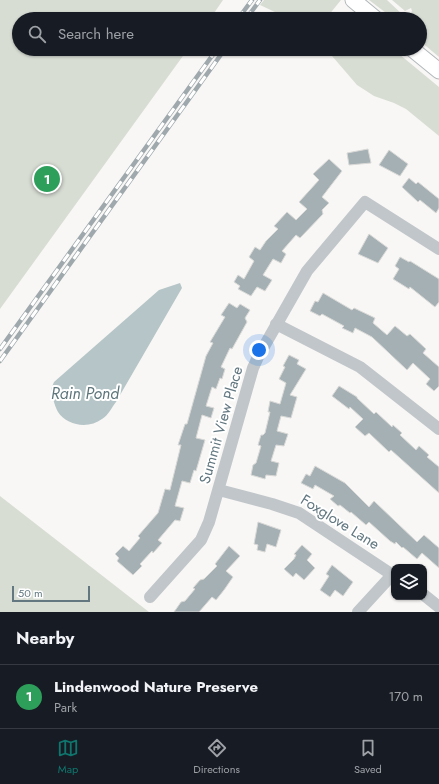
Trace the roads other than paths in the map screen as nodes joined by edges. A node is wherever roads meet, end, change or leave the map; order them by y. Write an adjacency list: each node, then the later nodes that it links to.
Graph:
1 (354, 1): 2 (main road)
2 (367, 12)
3 (421, 56): 4 (main road)
4 (439, 71)
5 (439, 249): 6 (street, Summit View Place)
6 (276, 324): 7 (street); 8 (street, Summit View Place)
7 (439, 430)
8 (219, 490): 9 (street, Foxglove Lane); 11 (street, Summit View Place)
9 (391, 575)
10 (391, 578): 14 (street)
11 (150, 597)
12 (427, 597): 13 (street)
13 (439, 607)
14 (358, 612)

